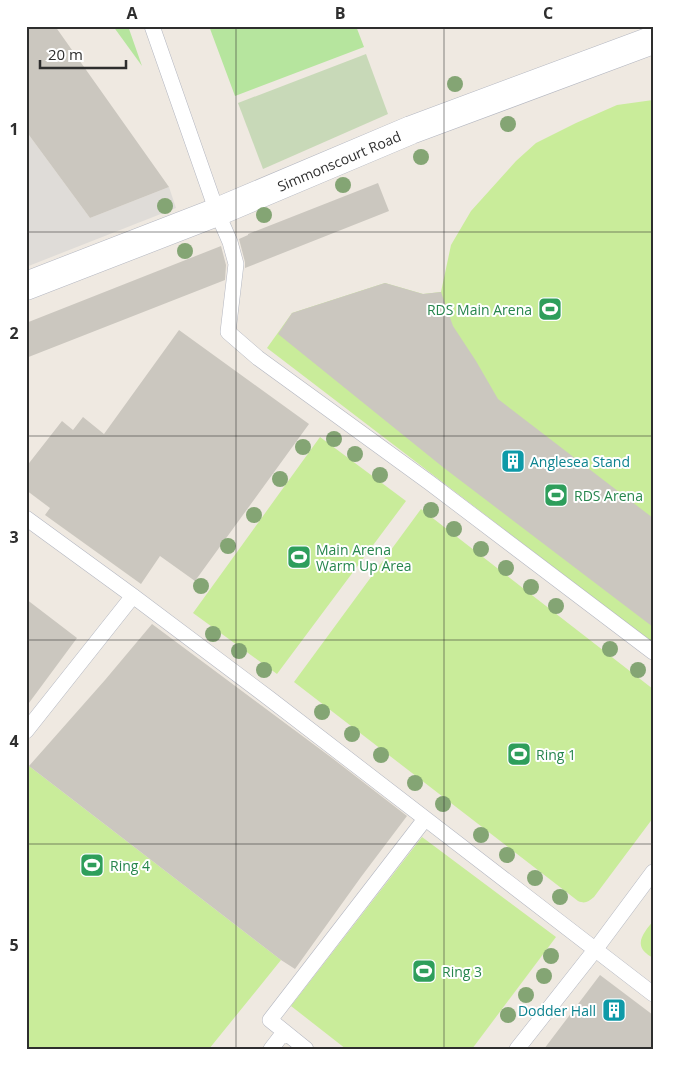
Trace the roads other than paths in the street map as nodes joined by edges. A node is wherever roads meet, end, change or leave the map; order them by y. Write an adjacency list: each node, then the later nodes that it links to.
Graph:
1 (152, 26): 3 (lane)
2 (653, 40): 3 (street, Simmonscourt Road)
3 (217, 212): 4 (street, Simmonscourt Road); 7 (lane)
4 (26, 286)
5 (26, 518): 6 (lane)
6 (133, 596): 8 (lane); 9 (lane)
7 (653, 652)
8 (26, 730)
9 (425, 819): 11 (lane); 13 (lane)
10 (653, 872): 11 (lane)
11 (595, 950): 12 (lane); 16 (lane)
12 (653, 994)
13 (284, 1032): 14 (lane); 15 (lane)
14 (271, 1049)
15 (306, 1049)
16 (517, 1049)

